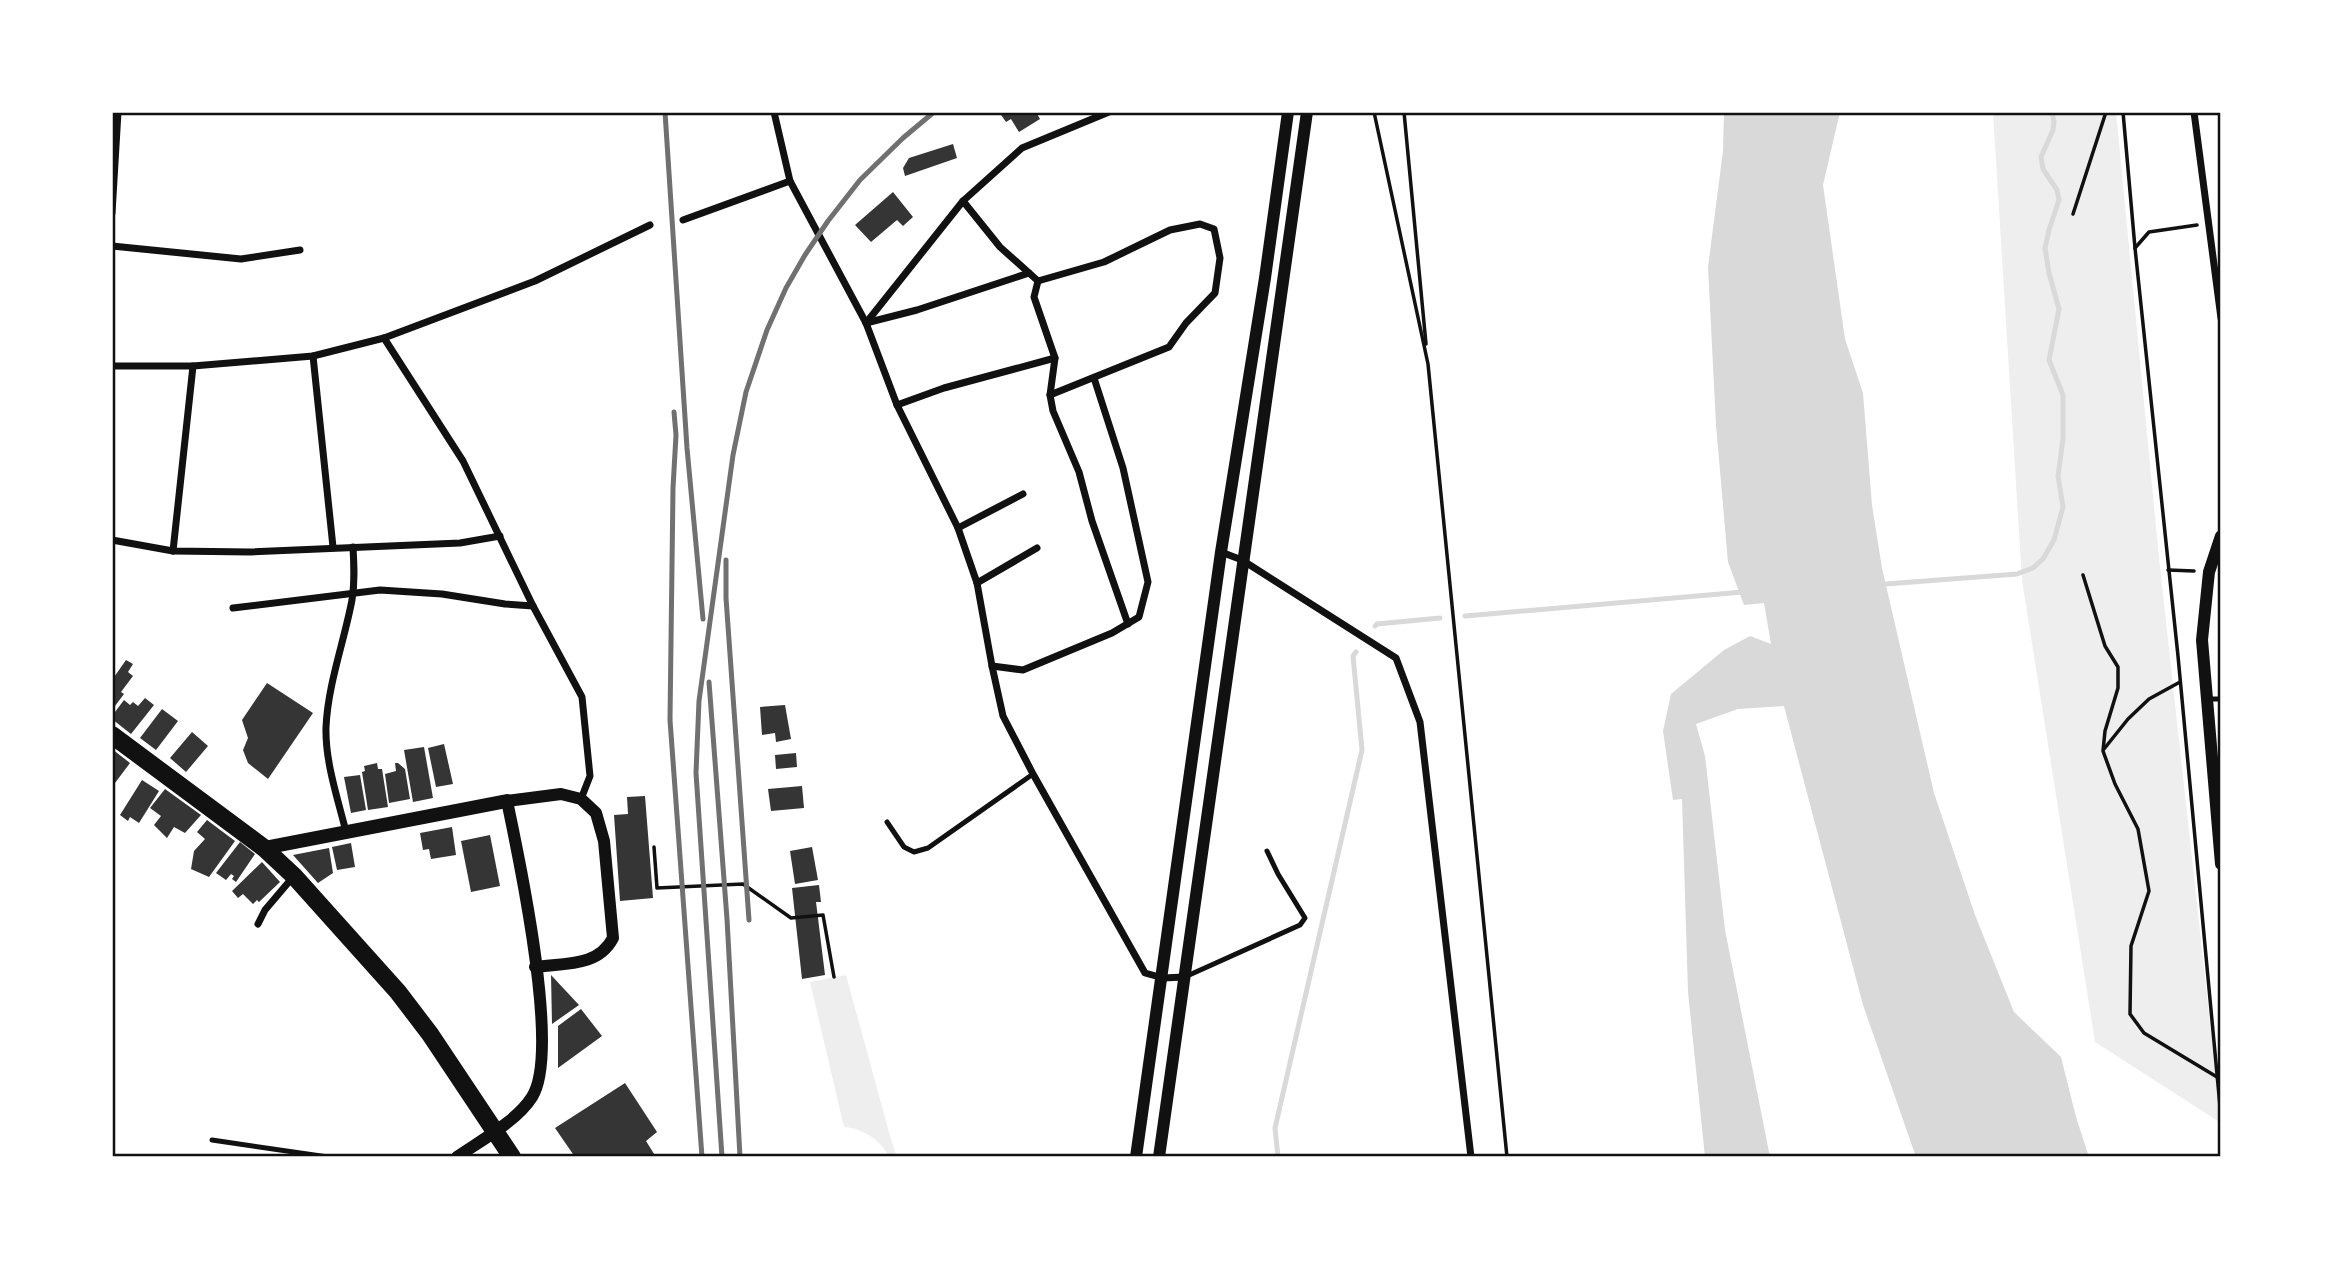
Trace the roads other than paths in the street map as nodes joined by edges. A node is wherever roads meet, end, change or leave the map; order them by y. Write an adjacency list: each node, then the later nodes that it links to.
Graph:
1 (118, 112): 9 (street)
2 (774, 112): 7 (street)
3 (1109, 112): 8 (street)
4 (1288, 112): 35 (street)
5 (1307, 112): 36 (street)
6 (2194, 112): 16 (street)
7 (790, 181): 10 (street); 17 (street)
8 (964, 201): 14 (street); 17 (street)
9 (112, 213)
10 (683, 220)
11 (650, 225): 18 (street)
12 (112, 246): 13 (street)
13 (300, 250)
14 (1029, 273): 15 (street); 17 (street)
15 (1038, 281): 20 (street); 23 (street)
16 (2221, 318)
17 (866, 323): 25 (street)
18 (384, 338): 19 (street); 28 (street)
19 (313, 356): 22 (street); 31 (street)
20 (1055, 358): 24 (street); 25 (street)
21 (112, 366): 22 (street)
22 (193, 366): 34 (street)
23 (1094, 378): 24 (street); 41 (street)
24 (1050, 395): 41 (street)
25 (897, 405): 27 (street)
26 (1023, 494): 27 (street)
27 (958, 527): 37 (street)
28 (500, 536): 32 (street); 39 (street)
29 (2221, 536): 43 (street)
30 (112, 540): 34 (street)
31 (334, 547): 32 (street); 34 (street)
32 (353, 547): 38 (street)
33 (1037, 548): 37 (street)
34 (173, 551)
35 (1221, 552): 36 (street); 58 (street)
36 (1242, 561): 57 (street); 66 (street)
37 (977, 583): 42 (street)
38 (353, 593): 39 (street); 40 (street); 50 (street)
39 (533, 606): 47 (street)
40 (233, 608)
41 (1128, 624): 42 (street)
42 (992, 666): 46 (street)
43 (2207, 699): 44 (lane); 53 (street)
44 (2221, 699)
45 (112, 735): 51 (main road)
46 (1033, 774): 49 (lane); 58 (street)
47 (581, 799): 48 (street); 56 (street)
48 (507, 801): 50 (main road); 56 (street)
49 (887, 822)
50 (346, 832): 51 (main road)
51 (264, 848): 54 (main road)
52 (1266, 851): 57 (lane)
53 (2221, 864)
54 (294, 876): 55 (street); 59 (main road)
55 (258, 924)
56 (535, 967): 59 (street)
57 (1184, 977): 58 (street); 65 (street)
58 (1163, 978): 64 (street)
59 (494, 1131): 62 (street); 63 (main road)
60 (212, 1140): 61 (lane)
61 (328, 1157)
62 (457, 1157)
63 (512, 1157)
64 (1136, 1157)
65 (1159, 1157)
66 (1471, 1157)

